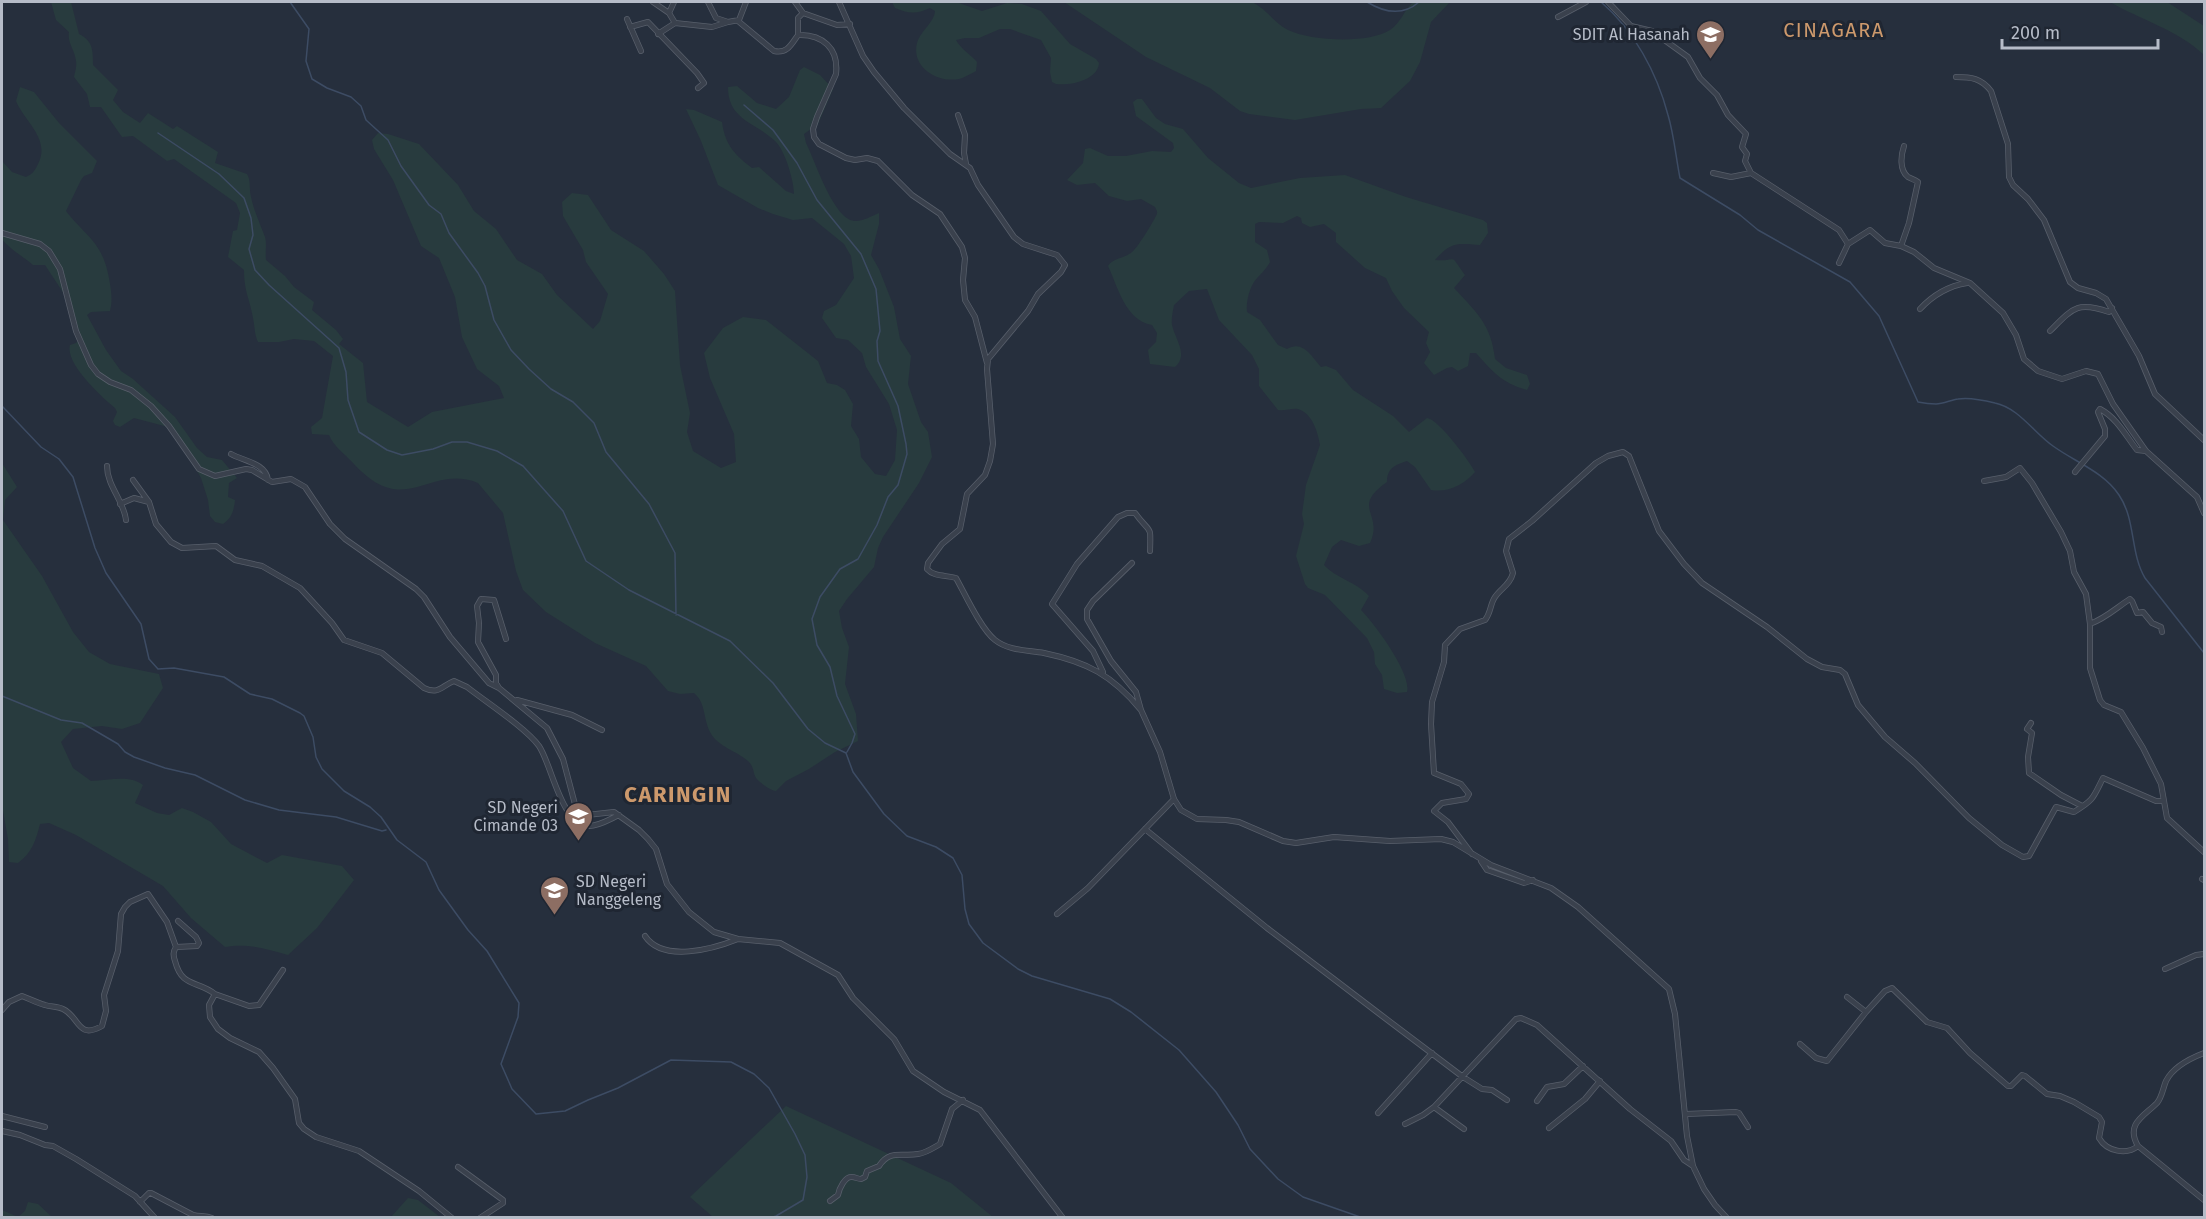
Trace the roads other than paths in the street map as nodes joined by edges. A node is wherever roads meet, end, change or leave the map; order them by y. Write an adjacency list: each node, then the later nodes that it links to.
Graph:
1 (653, 2): 9 (street)
2 (674, 2): 9 (street)
3 (708, 2): 14 (street)
4 (746, 2): 13 (street)
5 (795, 2): 10 (street)
6 (839, 2): 16 (street)
7 (1586, 2): 11 (street)
8 (1608, 2): 27 (street)
9 (669, 13): 15 (street)
10 (802, 13): 16 (street); 19 (street)
11 (1558, 17)
12 (627, 19): 17 (street)
13 (738, 21): 14 (street); 19 (street)
14 (728, 22): 15 (street)
15 (675, 23): 18 (street)
16 (850, 24): 25 (street)
17 (630, 27): 18 (street); 20 (street)
18 (658, 34): 22 (street)
19 (798, 35): 36 (street)
20 (641, 51)
21 (1956, 77): 33 (street)
22 (699, 88)
23 (958, 115): 25 (street)
24 (1904, 146): 30 (street)
25 (966, 164): 36 (street)
26 (1713, 173): 27 (street)
27 (1751, 173): 29 (street)
28 (2, 233): 43 (street)
29 (1848, 244): 30 (street); 31 (street)
30 (1901, 246): 32 (street)
31 (1839, 263)
32 (1970, 283): 34 (street); 38 (street)
33 (2112, 308): 35 (street); 37 (street)
34 (1920, 309)
35 (2050, 331)
36 (987, 363): 54 (street)
37 (2205, 440)
38 (2146, 451): 41 (street); 47 (street)
39 (231, 454): 43 (street)
40 (107, 466): 46 (street)
41 (2075, 472)
42 (133, 480): 45 (street)
43 (268, 480): 55 (street)
44 (1984, 481): 51 (street)
45 (149, 502): 46 (street); 63 (street)
46 (120, 504): 48 (street)
47 (2205, 513)
48 (126, 520)
49 (1150, 551): 54 (street)
50 (1132, 563): 57 (street)
51 (2090, 624): 52 (street); 61 (street)
52 (2162, 632)
53 (506, 639): 55 (street)
54 (1104, 674): 57 (street)
55 (499, 688): 56 (street)
56 (515, 700): 59 (street); 63 (street)
57 (1141, 710): 60 (street)
58 (2031, 723): 62 (street)
59 (602, 730)
60 (1174, 799): 64 (street); 66 (street)
61 (2164, 801): 62 (street); 65 (street)
62 (2082, 806): 66 (street)
63 (619, 815): 70 (street)
64 (1145, 829): 67 (street); 80 (street)
65 (2205, 852)
66 (1472, 854): 90 (street)
67 (1057, 914)
68 (178, 921): 71 (street)
69 (645, 936): 70 (street)
70 (738, 939): 85 (street)
71 (176, 947): 75 (street); 77 (street)
72 (2205, 954): 73 (street)
73 (2165, 969)
74 (283, 970): 75 (street)
75 (215, 994): 107 (street)
76 (1847, 997): 78 (street)
77 (2, 1010)
78 (1866, 1012): 79 (street); 98 (street)
79 (1800, 1044)
80 (1432, 1053): 83 (street); 89 (street)
81 (2205, 1053): 98 (street)
82 (1583, 1066): 83 (street); 84 (street); 87 (street)
83 (1463, 1077): 86 (street); 88 (street)
84 (1600, 1081): 95 (street); 99 (street)
85 (963, 1100): 102 (street); 109 (street)
86 (1507, 1100)
87 (1537, 1101)
88 (1434, 1107): 92 (street); 96 (street)
89 (1378, 1113)
90 (1686, 1114): 94 (street); 99 (street)
91 (2, 1116): 93 (street)
92 (1405, 1124)
93 (45, 1127)
94 (1748, 1127)
95 (1549, 1128)
96 (1464, 1129)
97 (2, 1131): 103 (street)
98 (2138, 1146): 101 (street)
99 (1693, 1166): 110 (street)
100 (458, 1167): 108 (street)
101 (2205, 1200)
102 (830, 1201)
103 (140, 1202): 104 (street); 105 (street)
104 (198, 1217): 106 (street)
105 (155, 1218)
106 (212, 1218)
107 (452, 1218)
108 (480, 1218)
109 (1062, 1218)
110 (1727, 1218)

